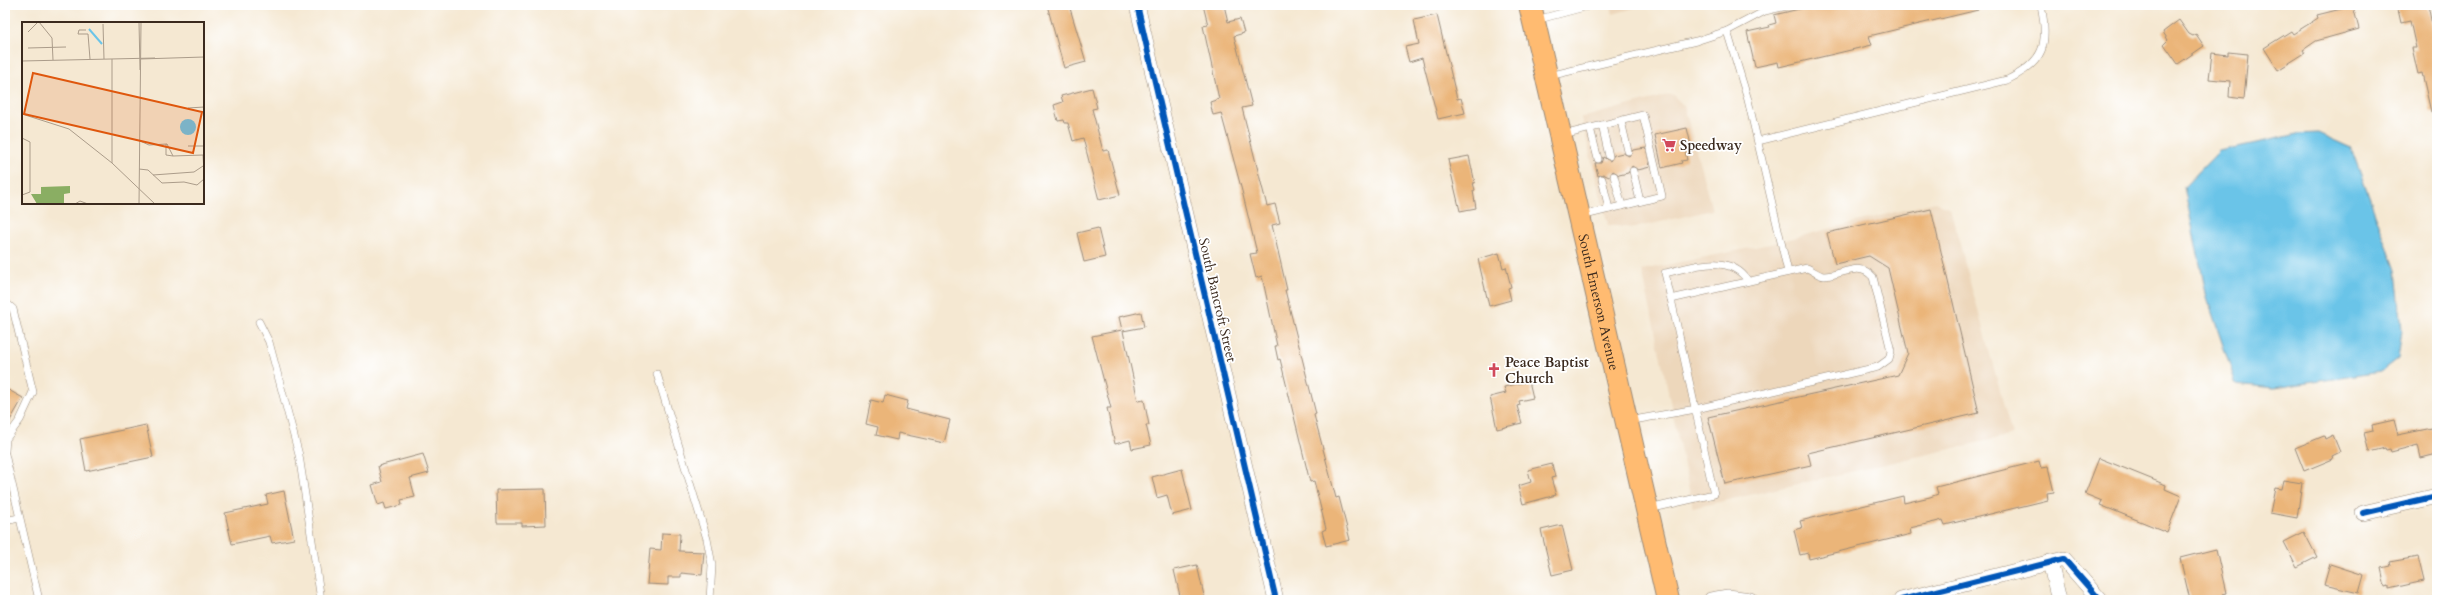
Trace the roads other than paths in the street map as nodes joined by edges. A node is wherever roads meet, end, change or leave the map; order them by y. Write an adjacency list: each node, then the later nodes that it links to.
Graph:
1 (1137, 5): 42 (street, South Bancroft Street)
2 (1592, 5): 5 (lane)
3 (1791, 5): 6 (lane)
4 (2041, 5): 12 (lane)
5 (1532, 13): 7 (main road, South Emerson Avenue)
6 (1726, 31): 7 (lane); 12 (lane)
7 (1547, 77): 11 (main road, South Emerson Avenue)
8 (1621, 121): 9 (lane); 13 (lane); 19 (lane)
9 (1602, 125): 10 (lane); 14 (lane)
10 (1590, 128): 11 (lane); 15 (lane)
11 (1560, 135): 22 (main road, South Emerson Avenue)
12 (1758, 141): 23 (lane)
13 (1628, 152)
14 (1609, 156)
15 (1598, 159)
16 (1633, 172): 19 (lane)
17 (1614, 176): 20 (lane)
18 (1602, 179): 21 (lane)
19 (1640, 201): 20 (lane)
20 (1622, 206): 21 (lane)
21 (1609, 209): 22 (lane)
22 (1579, 216): 30 (main road, South Emerson Avenue)
23 (1788, 272): 24 (lane); 29 (lane)
24 (1748, 281): 25 (lane); 25 (lane)
25 (1671, 299): 29 (lane)
26 (5, 302): 31 (lane)
27 (259, 322): 40 (lane)
28 (657, 374): 41 (lane)
29 (1696, 409): 30 (lane); 34 (lane)
30 (1627, 421): 34 (main road, South Emerson Avenue)
31 (5, 451)
32 (5, 454): 36 (lane)
33 (2437, 496): 35 (street)
34 (1647, 510): 43 (main road, South Emerson Avenue)
35 (2362, 513)
36 (19, 518): 37 (lane); 39 (lane)
37 (5, 521)
38 (2050, 562): 46 (street); 47 (street); 48 (street)
39 (39, 600)
40 (321, 600)
41 (710, 600)
42 (1276, 600)
43 (1668, 600)
44 (1712, 600): 45 (street)
45 (1750, 600)
46 (1901, 600)
47 (2059, 600)
48 (2100, 600)

